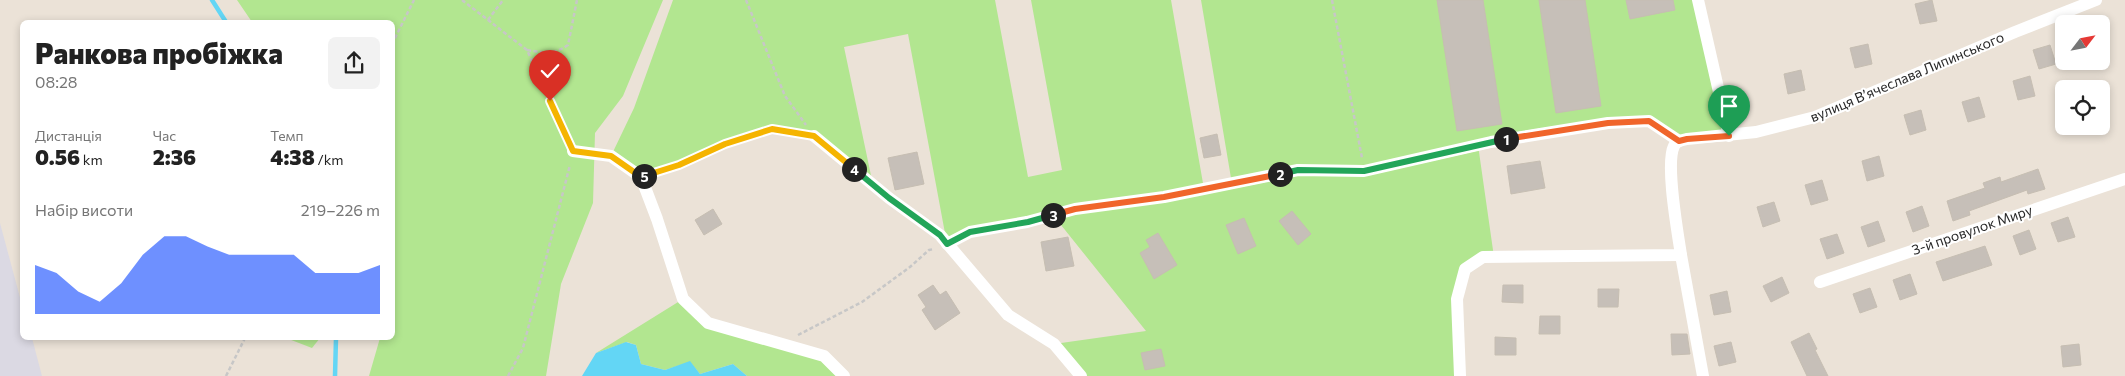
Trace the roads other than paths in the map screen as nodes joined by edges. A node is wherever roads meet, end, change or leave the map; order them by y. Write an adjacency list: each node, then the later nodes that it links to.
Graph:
1 (1698, 0): 4 (street)
2 (2096, 0): 4 (street, вулиця Вʼячеслава Липинського)
3 (814, 136): 8 (street)
4 (1729, 136): 5 (street, вулиця Вʼячеслава Липинського)
5 (1679, 141): 8 (street); 9 (street)
6 (573, 151): 11 (street)
7 (2125, 179): 10 (street, 3-й провулок Миру)
8 (947, 244): 12 (street)
9 (1681, 255): 13 (street); 14 (street)
10 (1820, 282)
11 (844, 376)
12 (1081, 376)
13 (1460, 376)
14 (1703, 376)

